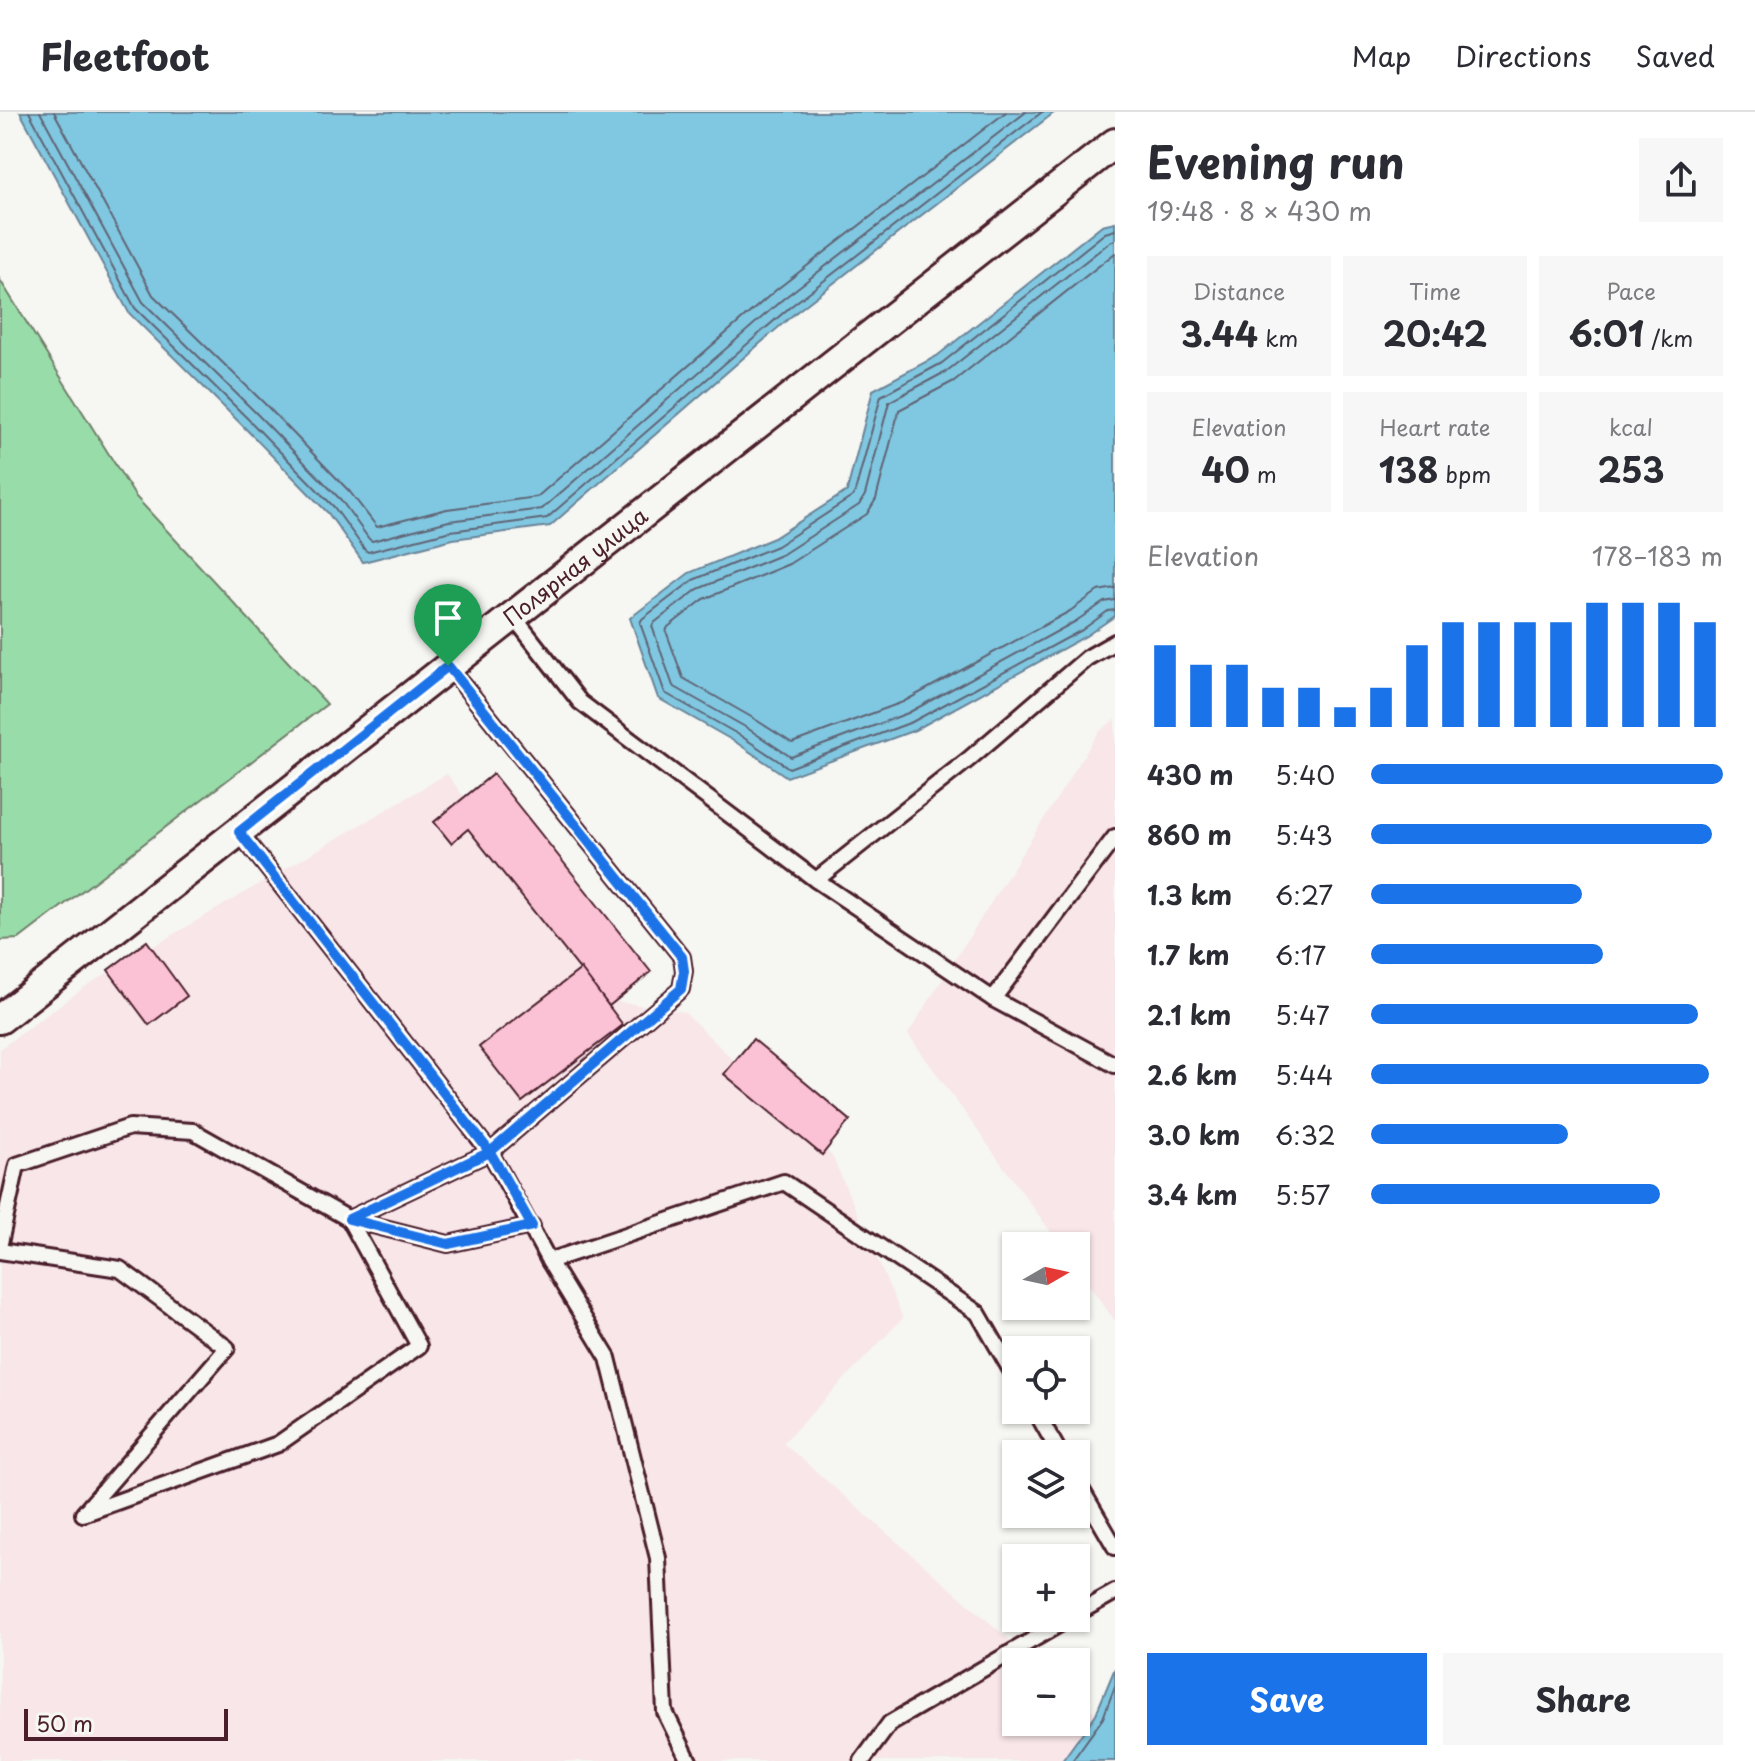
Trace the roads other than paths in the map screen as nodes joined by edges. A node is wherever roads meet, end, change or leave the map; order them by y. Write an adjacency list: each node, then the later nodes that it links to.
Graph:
1 (1115, 143): 2 (street, Полярная улица)
2 (513, 616): 4 (street, Полярная улица); 7 (lane)
3 (1115, 642): 7 (lane)
4 (448, 666): 5 (street, Полярная улица); 11 (lane)
5 (239, 832): 9 (street, Полярная улица); 11 (lane)
6 (1115, 837): 8 (lane)
7 (816, 880): 8 (lane)
8 (993, 999): 10 (lane)
9 (0, 1019)
10 (1115, 1065)
11 (490, 1152): 12 (lane); 13 (lane)
12 (349, 1219): 13 (lane); 14 (lane); 15 (lane)
13 (532, 1226): 16 (lane)
14 (0, 1243)
15 (0, 1251)
16 (549, 1261): 17 (lane); 23 (lane)
17 (1002, 1355)
18 (1090, 1504): 19 (lane)
19 (1115, 1547)
20 (1115, 1592): 21 (lane)
21 (1090, 1606)
22 (1046, 1632): 24 (lane)
23 (689, 1761)
24 (862, 1761)

